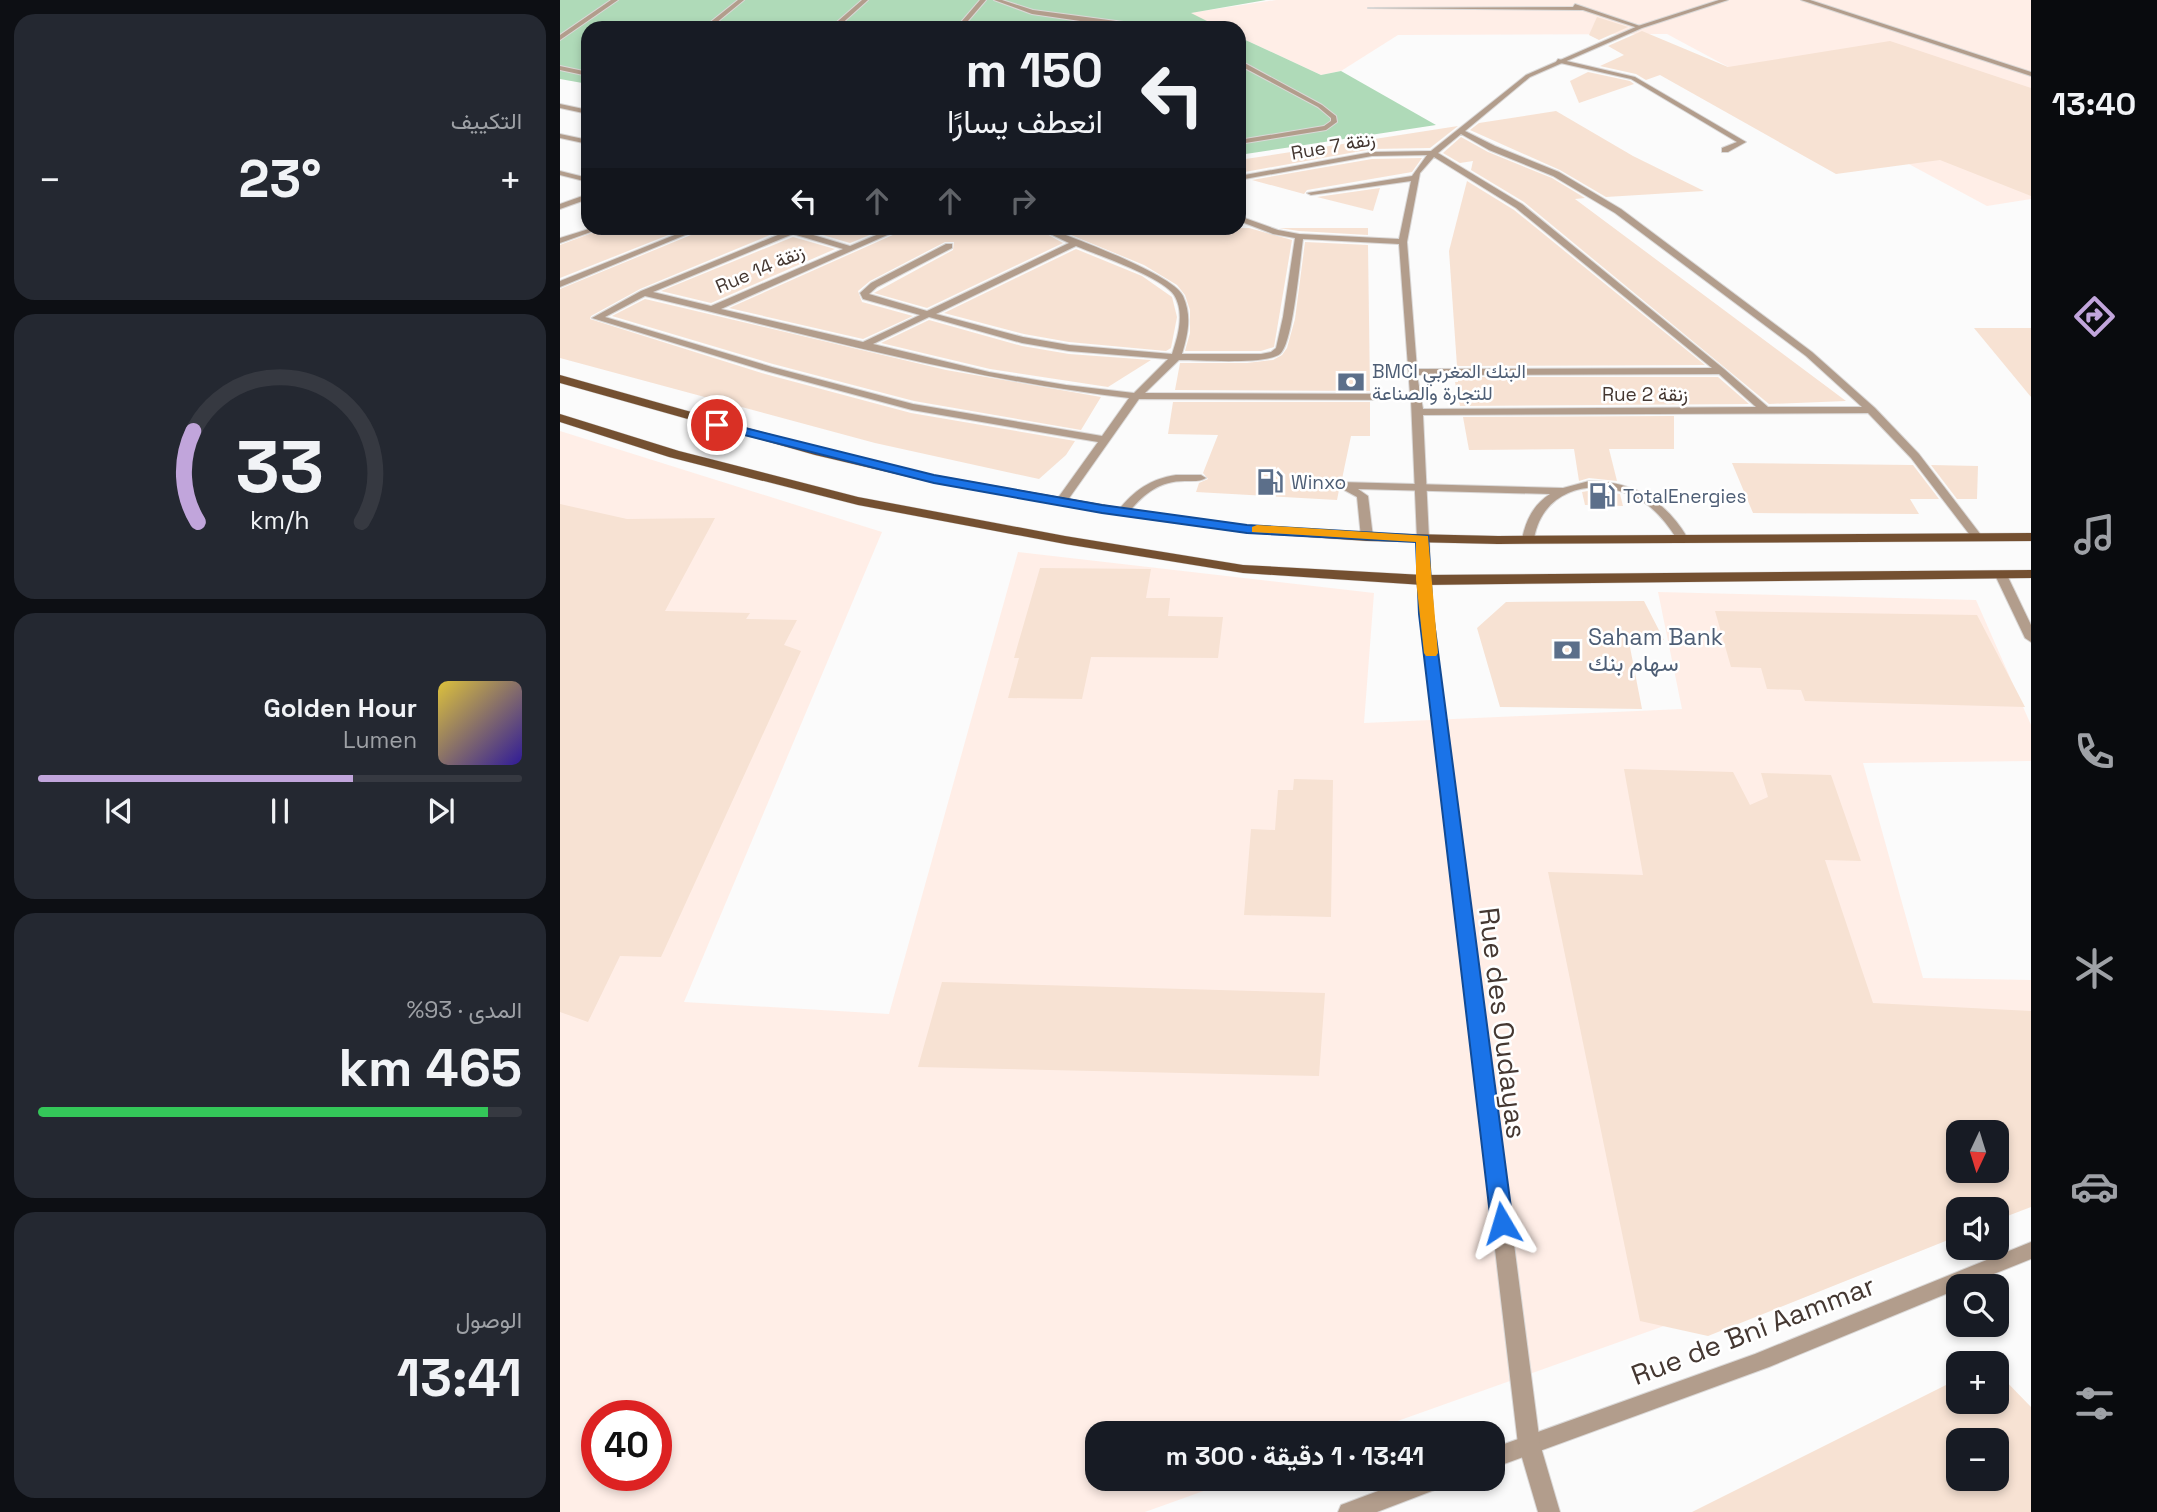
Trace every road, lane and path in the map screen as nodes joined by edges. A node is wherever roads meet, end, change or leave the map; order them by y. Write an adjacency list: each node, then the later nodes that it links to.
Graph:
1 (615, 0): 11 (street)
2 (741, 0): 12 (street)
3 (865, 0): 13 (street)
4 (983, 0): 14 (street)
5 (997, 0): 15 (street)
6 (1562, 0): 10 (street)
7 (1725, 0): 17 (street)
8 (1804, 0): 23 (street)
9 (1371, 8): 10 (street)
10 (1581, 9): 17 (street)
11 (585, 21)
12 (715, 21)
13 (841, 21)
14 (965, 21)
15 (1077, 21)
16 (581, 23): 18 (street)
17 (1640, 27): 19 (street)
18 (560, 38)
19 (1558, 61): 26 (street); 30 (street)
20 (1246, 66): 29 (street)
21 (560, 68): 22 (street)
22 (581, 72)
23 (2031, 74)
24 (560, 106): 25 (street)
25 (581, 110)
26 (1460, 131): 31 (street); 63 (street)
27 (560, 136): 28 (street)
28 (581, 140)
29 (1246, 141)
30 (1725, 150)
31 (1433, 153): 33 (street, Rue 7 زنقة); 35 (street); 58 (street)
32 (560, 173): 34 (street)
33 (1246, 177)
34 (581, 178)
35 (1413, 178): 36 (street); 49 (street, Rue des Oudayas)
36 (1311, 193)
37 (581, 199): 38 (street)
38 (560, 207)
39 (1246, 221): 46 (street)
40 (581, 234): 47 (street)
41 (681, 235): 52 (street)
42 (783, 235): 53 (street)
43 (813, 235): 51 (street)
44 (883, 235): 51 (street, Rue 14 زنقة)
45 (1060, 235): 48 (street)
46 (1299, 236): 49 (street); 57 (street)
47 (560, 241)
48 (1077, 242): 55 (street); 57 (street)
49 (1403, 242): 59 (street, Rue des Oudayas)
50 (949, 246): 55 (street)
51 (851, 249): 54 (street, Rue 14 زنقة)
52 (560, 284)
53 (644, 293): 54 (street); 67 (street)
54 (712, 309): 56 (street)
55 (925, 315): 56 (street); 57 (street)
56 (862, 346): 61 (street)
57 (1175, 358): 61 (street)
58 (1721, 371): 59 (street); 64 (street)
59 (1412, 372): 62 (street, Rue des Oudayas)
60 (560, 379): 71 (main road)
61 (1136, 396): 62 (street); 67 (street)
62 (1415, 397): 65 (street, Rue des Oudayas)
63 (1871, 410): 64 (street, Rue 2 زنقة); 75 (street)
64 (1766, 411): 65 (street, Rue 2 زنقة)
65 (1418, 412): 69 (street, Rue des Oudayas)
66 (560, 418): 81 (main road)
67 (1105, 440): 71 (street)
68 (1201, 478): 72 (street)
69 (1421, 488): 70 (street); 73 (street); 77 (street, Rue des Oudayas)
70 (1563, 491): 74 (street); 78 (street)
71 (1060, 502): 72 (main road)
72 (1124, 512): 73 (main road)
73 (1367, 537): 77 (main road)
74 (1681, 537): 75 (main road); 78 (main road)
75 (1977, 537): 76 (main road)
76 (2031, 537)
77 (1423, 538): 78 (main road); 81 (street, Rue des Oudayas)
78 (1528, 539)
79 (2031, 574): 80 (main road)
80 (2001, 575): 81 (main road); 82 (street)
81 (1423, 580): 84 (street, Rue des Oudayas)
82 (2031, 638)
83 (2031, 1250): 84 (street, Rue de Bni Aammar)
84 (1529, 1444): 85 (street, Rue de Bni Aammar); 88 (street, Rue des Oudayas)
85 (1505, 1453)
86 (1405, 1491): 87 (street)
87 (1349, 1512)
88 (1549, 1512)

